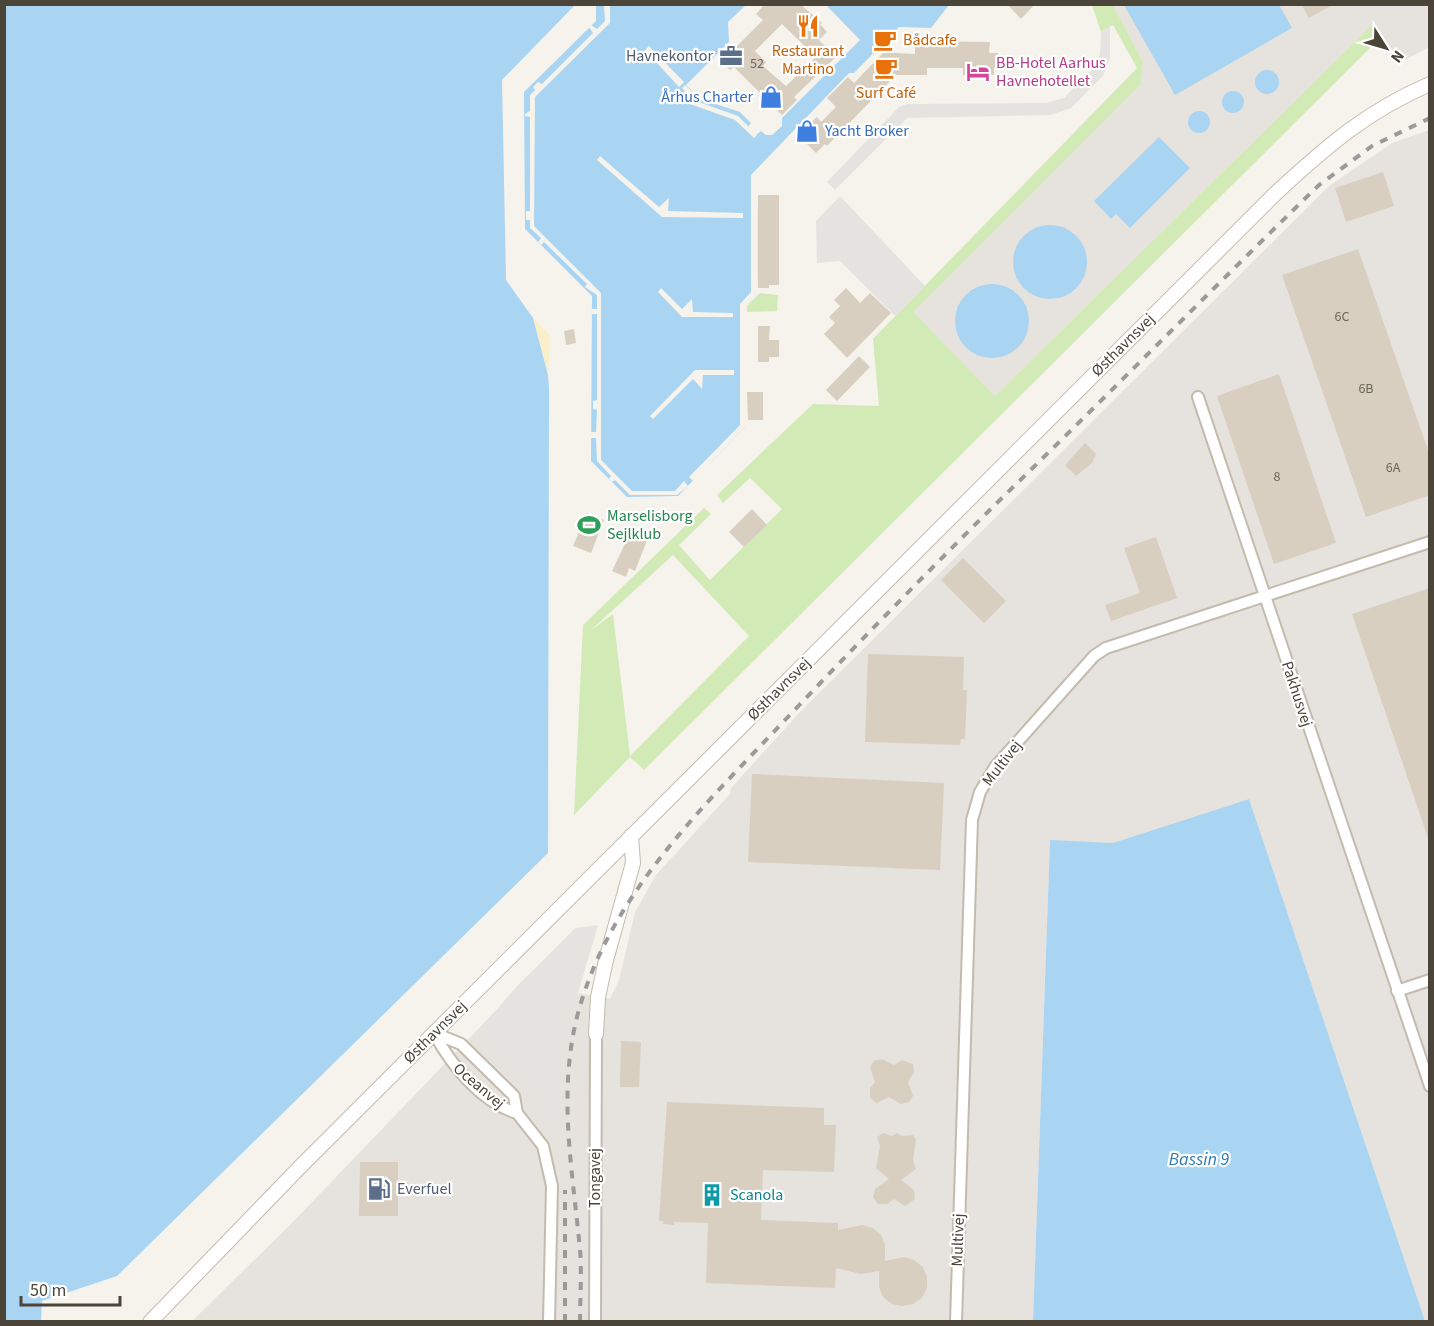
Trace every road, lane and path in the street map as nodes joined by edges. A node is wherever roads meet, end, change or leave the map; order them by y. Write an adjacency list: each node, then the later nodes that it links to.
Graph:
1 (1430, 84): 5 (street, Østhavnsvej)
2 (1198, 397): 4 (street, Pakhusvej)
3 (1430, 542): 4 (street, Multivej)
4 (1266, 597): 7 (street, Pakhusvej); 15 (street, Multivej)
5 (631, 836): 8 (street, Østhavnsvej); 9 (street)
6 (1430, 980): 7 (street)
7 (1397, 991): 10 (street, Pakhusvej)
8 (434, 1033): 11 (street, Oceanvej); 11 (street, Oceanvej); 12 (street, Østhavnsvej)
9 (596, 1034): 14 (street, Tongavej)
10 (1430, 1086)
11 (518, 1113): 13 (street, Oceanvej)
12 (150, 1322)
13 (549, 1322)
14 (595, 1322)
15 (956, 1322)

